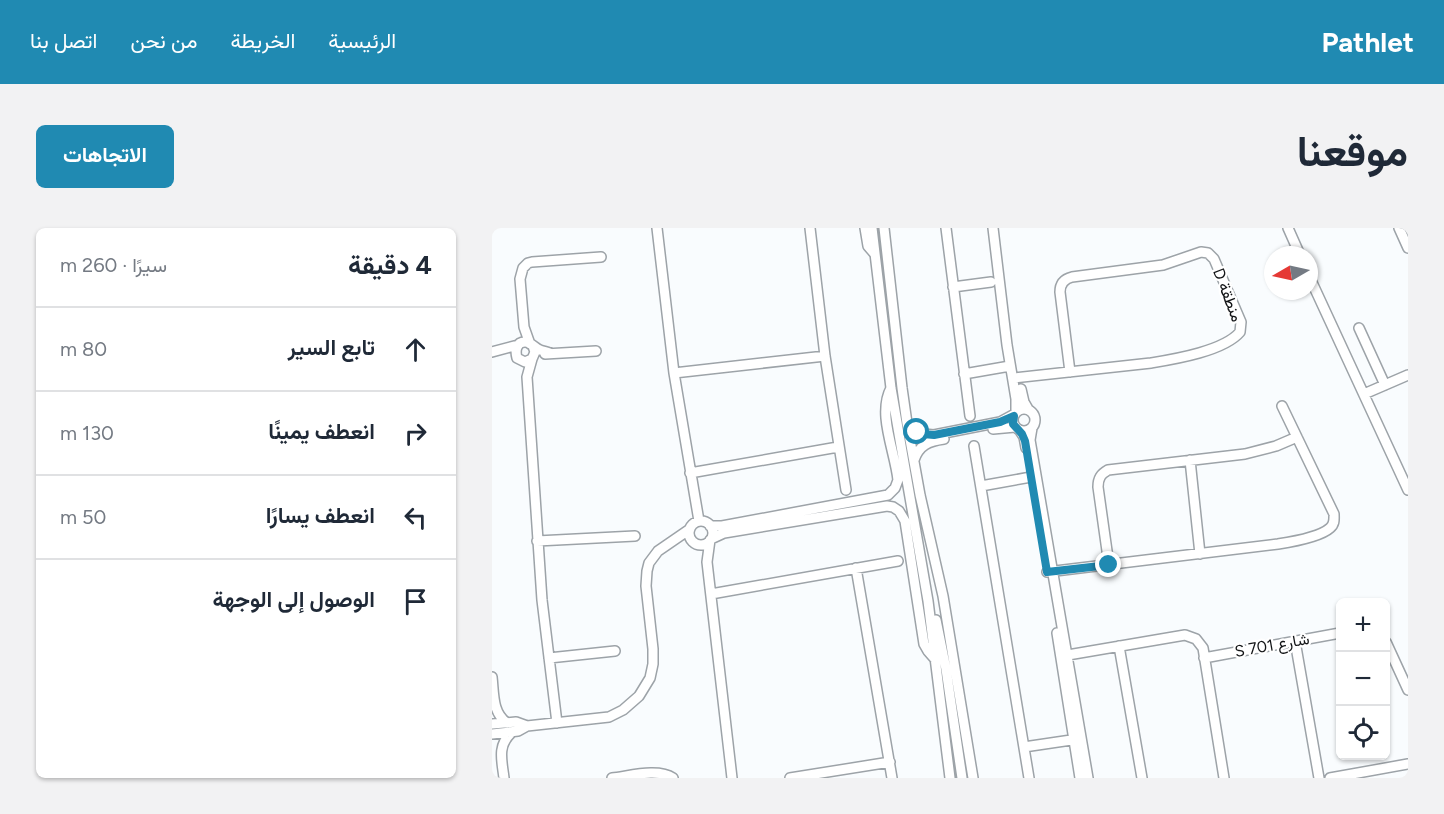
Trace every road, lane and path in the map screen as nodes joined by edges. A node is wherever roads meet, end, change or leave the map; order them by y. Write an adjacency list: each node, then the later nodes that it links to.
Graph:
1 (657, 228): 30 (street)
2 (810, 228): 25 (street)
3 (865, 228): 13 (street)
4 (872, 228): 13 (street)
5 (884, 228): 42 (street)
6 (946, 228): 16 (street)
7 (993, 228): 28 (street)
8 (999, 228): 34 (street)
9 (1288, 228): 11 (street)
10 (1399, 228): 12 (street)
11 (1296, 246)
12 (1408, 248)
13 (875, 255): 36 (street)
14 (601, 258): 18 (street)
15 (990, 282): 16 (street)
16 (953, 287): 31 (street)
17 (1318, 295): 37 (street)
18 (524, 327): 20 (street); 21 (street)
19 (1359, 328): 35 (street)
20 (519, 344): 21 (street); 23 (street); 26 (street)
21 (532, 345): 24 (street); 27 (street)
22 (596, 351): 24 (street)
23 (495, 352): 26 (street)
24 (550, 353): 27 (street)
25 (825, 356): 30 (street); 47 (street)
26 (518, 358): 27 (street); 33 (street)
27 (533, 359): 33 (street)
28 (1010, 366): 31 (street); 34 (street)
29 (1070, 372): 29 (street, D منطقة); 34 (street, D منطقة)
30 (674, 373): 50 (street)
31 (964, 374): 41 (street)
32 (1408, 375): 35 (street)
33 (527, 378): 63 (street)
34 (1015, 378): 39 (street); 40 (street)
35 (1385, 385): 37 (street)
36 (891, 388): 55 (street); 72 (street)
37 (1364, 394): 53 (street)
38 (1282, 406): 45 (street)
39 (1028, 409): 40 (street); 43 (street)
40 (1015, 413): 42 (street); 44 (street)
41 (970, 416)
42 (907, 423): 48 (street)
43 (1032, 428): 44 (street); 70 (street)
44 (1017, 429): 48 (street); 51 (street)
45 (1297, 437): 49 (street); 65 (street)
46 (974, 446): 52 (street)
47 (838, 447): 50 (street); 54 (street)
48 (914, 460): 106 (street)
49 (1190, 460): 65 (street); 68 (street)
50 (690, 473): 57 (street)
51 (1031, 477): 52 (street); 70 (street)
52 (981, 486): 94 (street)
53 (1408, 489)
54 (846, 490)
55 (857, 501): 56 (street); 58 (street)
56 (859, 511): 62 (street); 81 (street)
57 (699, 521): 58 (street); 59 (street)
58 (710, 526): 62 (street)
59 (690, 529): 61 (street); 64 (street)
60 (635, 536): 63 (street)
61 (675, 539): 64 (street); 87 (street)
62 (711, 539): 64 (street); 67 (street)
63 (537, 541): 79 (street)
64 (695, 544): 67 (street)
65 (1200, 554): 68 (street)
66 (898, 561): 69 (street)
67 (707, 562): 71 (street)
68 (1109, 565): 70 (street)
69 (855, 568): 71 (street); 96 (street)
70 (1050, 572): 78 (street)
71 (711, 594): 101 (street)
72 (928, 601): 81 (street); 105 (street)
73 (1336, 634): 74 (street, S 701 شارع)
74 (1295, 641): 80 (street, S 701 شارع); 112 (street)
75 (1119, 646): 78 (street); 80 (street); 110 (street)
76 (615, 651): 79 (street)
77 (1390, 651): 83 (street)
78 (1064, 655): 92 (street)
79 (549, 658): 87 (street)
80 (1204, 658): 111 (street)
81 (936, 659): 104 (street)
82 (492, 677): 84 (street)
83 (1408, 690)
84 (496, 708): 85 (street); 86 (street)
85 (492, 719)
86 (507, 723): 88 (street); 89 (street)
87 (557, 723): 89 (street)
88 (492, 724)
89 (526, 726): 90 (street)
90 (511, 733): 91 (street); 95 (street)
91 (492, 735)
92 (1078, 739): 94 (street); 108 (street); 109 (street)
93 (492, 740): 95 (street)
94 (1024, 747): 107 (street)
95 (501, 750): 98 (street)
96 (890, 762): 102 (street); 103 (street)
97 (1408, 764): 113 (street)
98 (504, 778)
99 (612, 778): 100 (street)
100 (673, 778)
101 (732, 778)
102 (790, 778)
103 (892, 778)
104 (950, 778)
105 (962, 778)
106 (973, 778)
107 (1029, 778)
108 (1080, 778)
109 (1088, 778)
110 (1142, 778)
111 (1224, 778)
112 (1318, 778)
113 (1330, 778)

